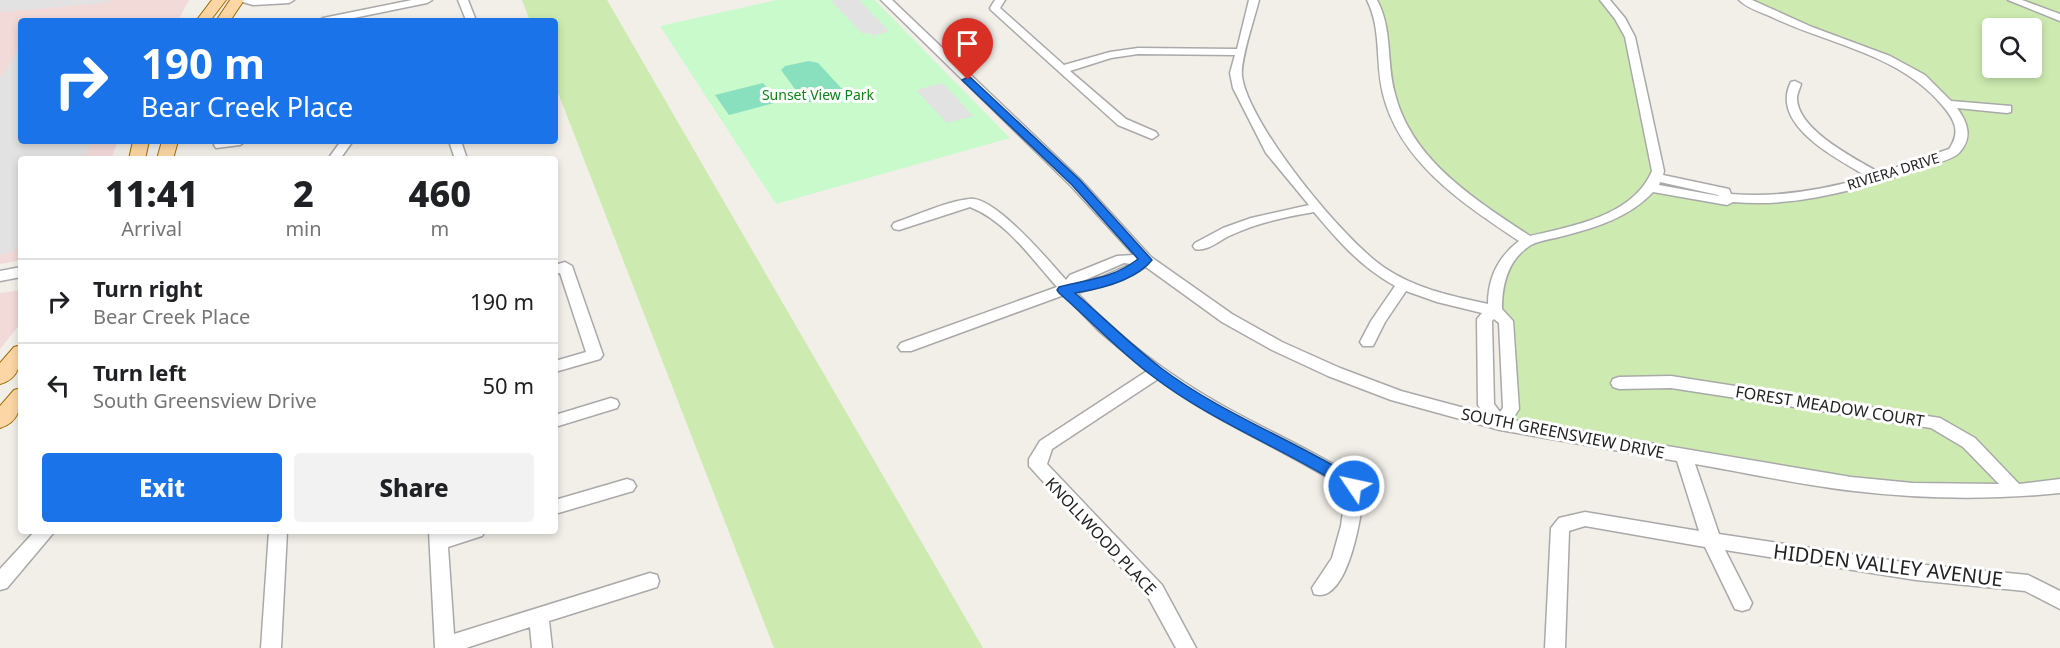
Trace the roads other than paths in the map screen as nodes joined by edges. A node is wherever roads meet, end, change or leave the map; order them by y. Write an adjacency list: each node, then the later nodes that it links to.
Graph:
1 (219, 0): 2 (street); 18 (main road)
2 (225, 0)
3 (239, 0): 13 (street); 19 (main road)
4 (290, 0): 13 (street)
5 (427, 0): 15 (street)
6 (463, 0): 22 (street)
7 (886, 0): 38 (street, SOUTH GREENSVIEW DRIVE)
8 (1254, 0): 24 (street)
9 (1372, 0): 36 (street)
10 (1605, 0): 33 (street)
11 (1744, 0): 16 (street, RIVIERA DRIVE)
12 (2013, 0): 23 (street)
13 (273, 1)
14 (999, 2): 25 (street)
15 (392, 7): 20 (street); 21 (street)
16 (1769, 12): 17 (street); 27 (street, RIVIERA DRIVE)
17 (1753, 17)
18 (205, 18)
19 (225, 18)
20 (338, 18)
21 (394, 18)
22 (470, 18)
23 (2060, 18)
24 (1241, 52): 25 (street); 34 (street)
25 (1064, 69): 29 (street)
26 (1795, 84): 32 (street)
27 (1948, 104): 28 (street); 32 (street, RIVIERA DRIVE)
28 (2007, 109)
29 (1152, 135)
30 (225, 144): 31 (street)
31 (220, 145)
32 (1877, 177): 33 (street, RIVIERA DRIVE)
33 (1654, 183): 36 (street)
34 (1316, 208): 37 (street); 42 (street)
35 (899, 226): 43 (street)
36 (1527, 241): 44 (street)
37 (1200, 246)
38 (1146, 260): 43 (street); 56 (street, SOUTH GREENSVIEW DRIVE)
39 (558, 269): 48 (street)
40 (18, 273): 41 (street)
41 (0, 276)
42 (1403, 285): 44 (street); 45 (street)
43 (1064, 290): 46 (street); 49 (street)
44 (1495, 311): 56 (street); 56 (street)
45 (1368, 342)
46 (906, 347)
47 (18, 356): 50 (main road)
48 (558, 366)
49 (1157, 372): 69 (street); 76 (street, KNOLLWOOD PLACE)
50 (0, 377)
51 (1619, 383): 60 (street, FOREST MEADOW COURT)
52 (18, 399): 54 (main road)
53 (610, 405): 55 (street)
54 (0, 420)
55 (558, 420)
56 (1500, 424): 57 (street, SOUTH GREENSVIEW DRIVE)
57 (1684, 455): 60 (street, SOUTH GREENSVIEW DRIVE); 66 (street)
58 (627, 486): 61 (street)
59 (2060, 486): 60 (street, SOUTH GREENSVIEW DRIVE)
60 (2015, 491)
61 (558, 506)
62 (43, 534): 68 (street)
63 (278, 534): 74 (street)
64 (453, 534): 65 (street)
65 (438, 536): 73 (street)
66 (1712, 541): 70 (street, HIDDEN VALLEY AVENUE); 71 (street); 77 (street, HIDDEN VALLEY AVENUE)
67 (650, 581): 72 (street)
68 (0, 582)
69 (1321, 588)
70 (2060, 601)
71 (1742, 603)
72 (539, 616): 73 (street); 75 (street)
73 (445, 647)
74 (271, 648)
75 (542, 648)
76 (1186, 648)
77 (1555, 648)

